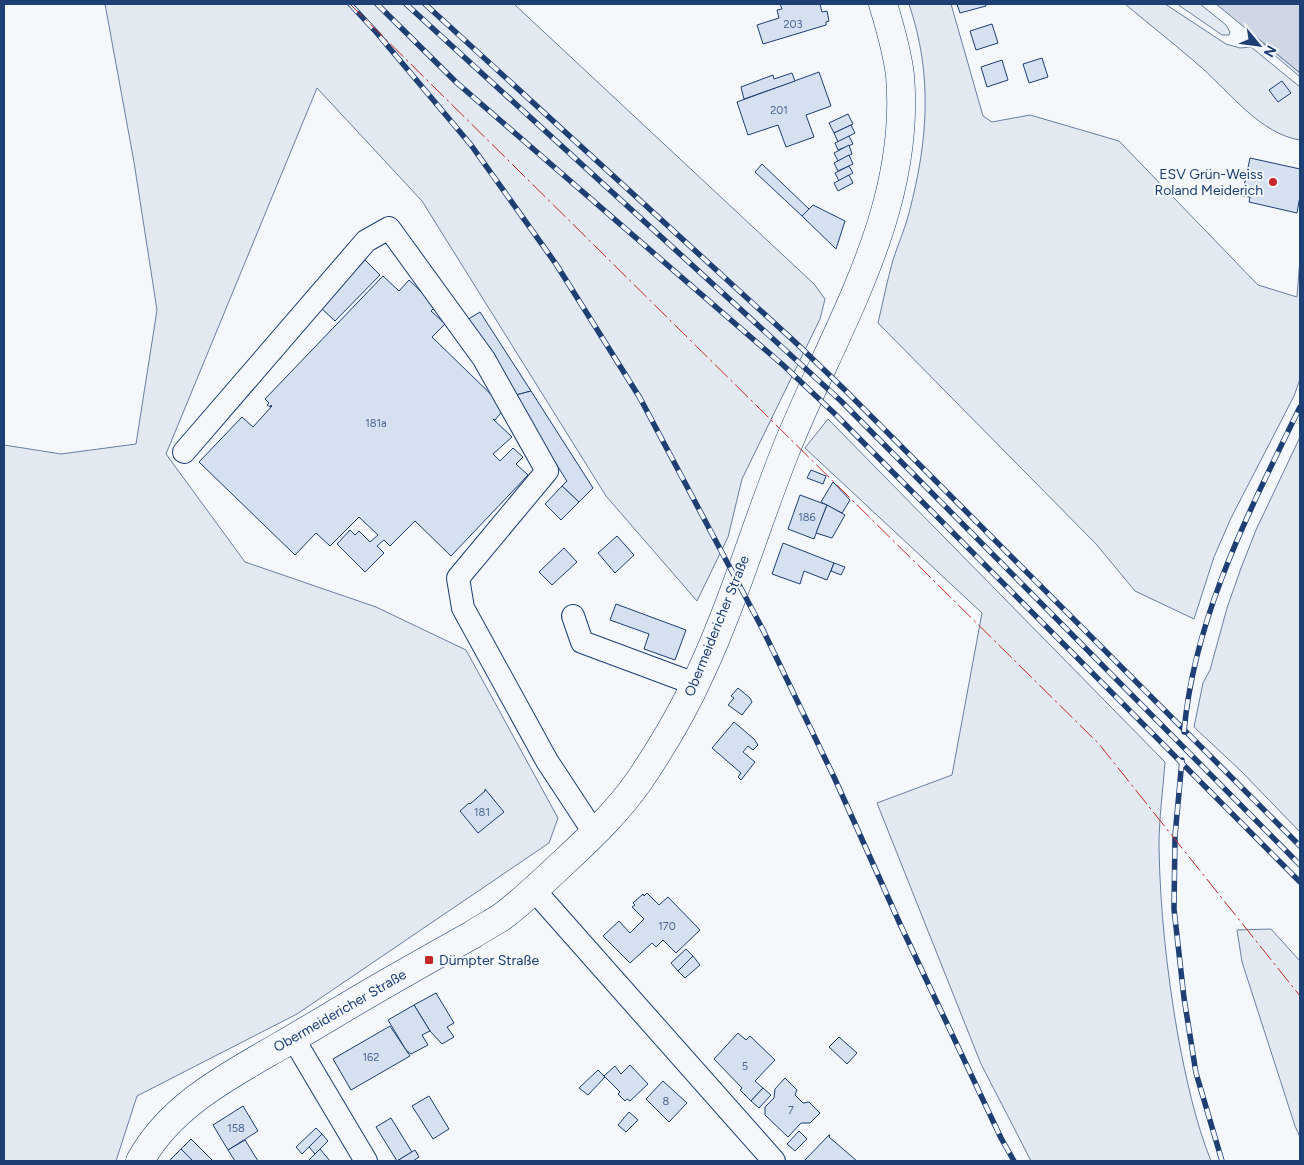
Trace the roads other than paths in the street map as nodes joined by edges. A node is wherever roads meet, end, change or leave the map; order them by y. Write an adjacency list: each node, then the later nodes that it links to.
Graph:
1 (883, 4): 4 (main road, Obermeidericher Straße)
2 (184, 452): 5 (street)
3 (573, 616): 4 (street)
4 (695, 684): 5 (main road, Obermeidericher Straße)
5 (594, 834): 6 (main road, Obermeidericher Straße)
6 (534, 890): 7 (main road, Obermeidericher Straße); 10 (street)
7 (293, 1038): 8 (main road, Obermeidericher Straße); 9 (street)
8 (140, 1161)
9 (366, 1161)
10 (774, 1161)

